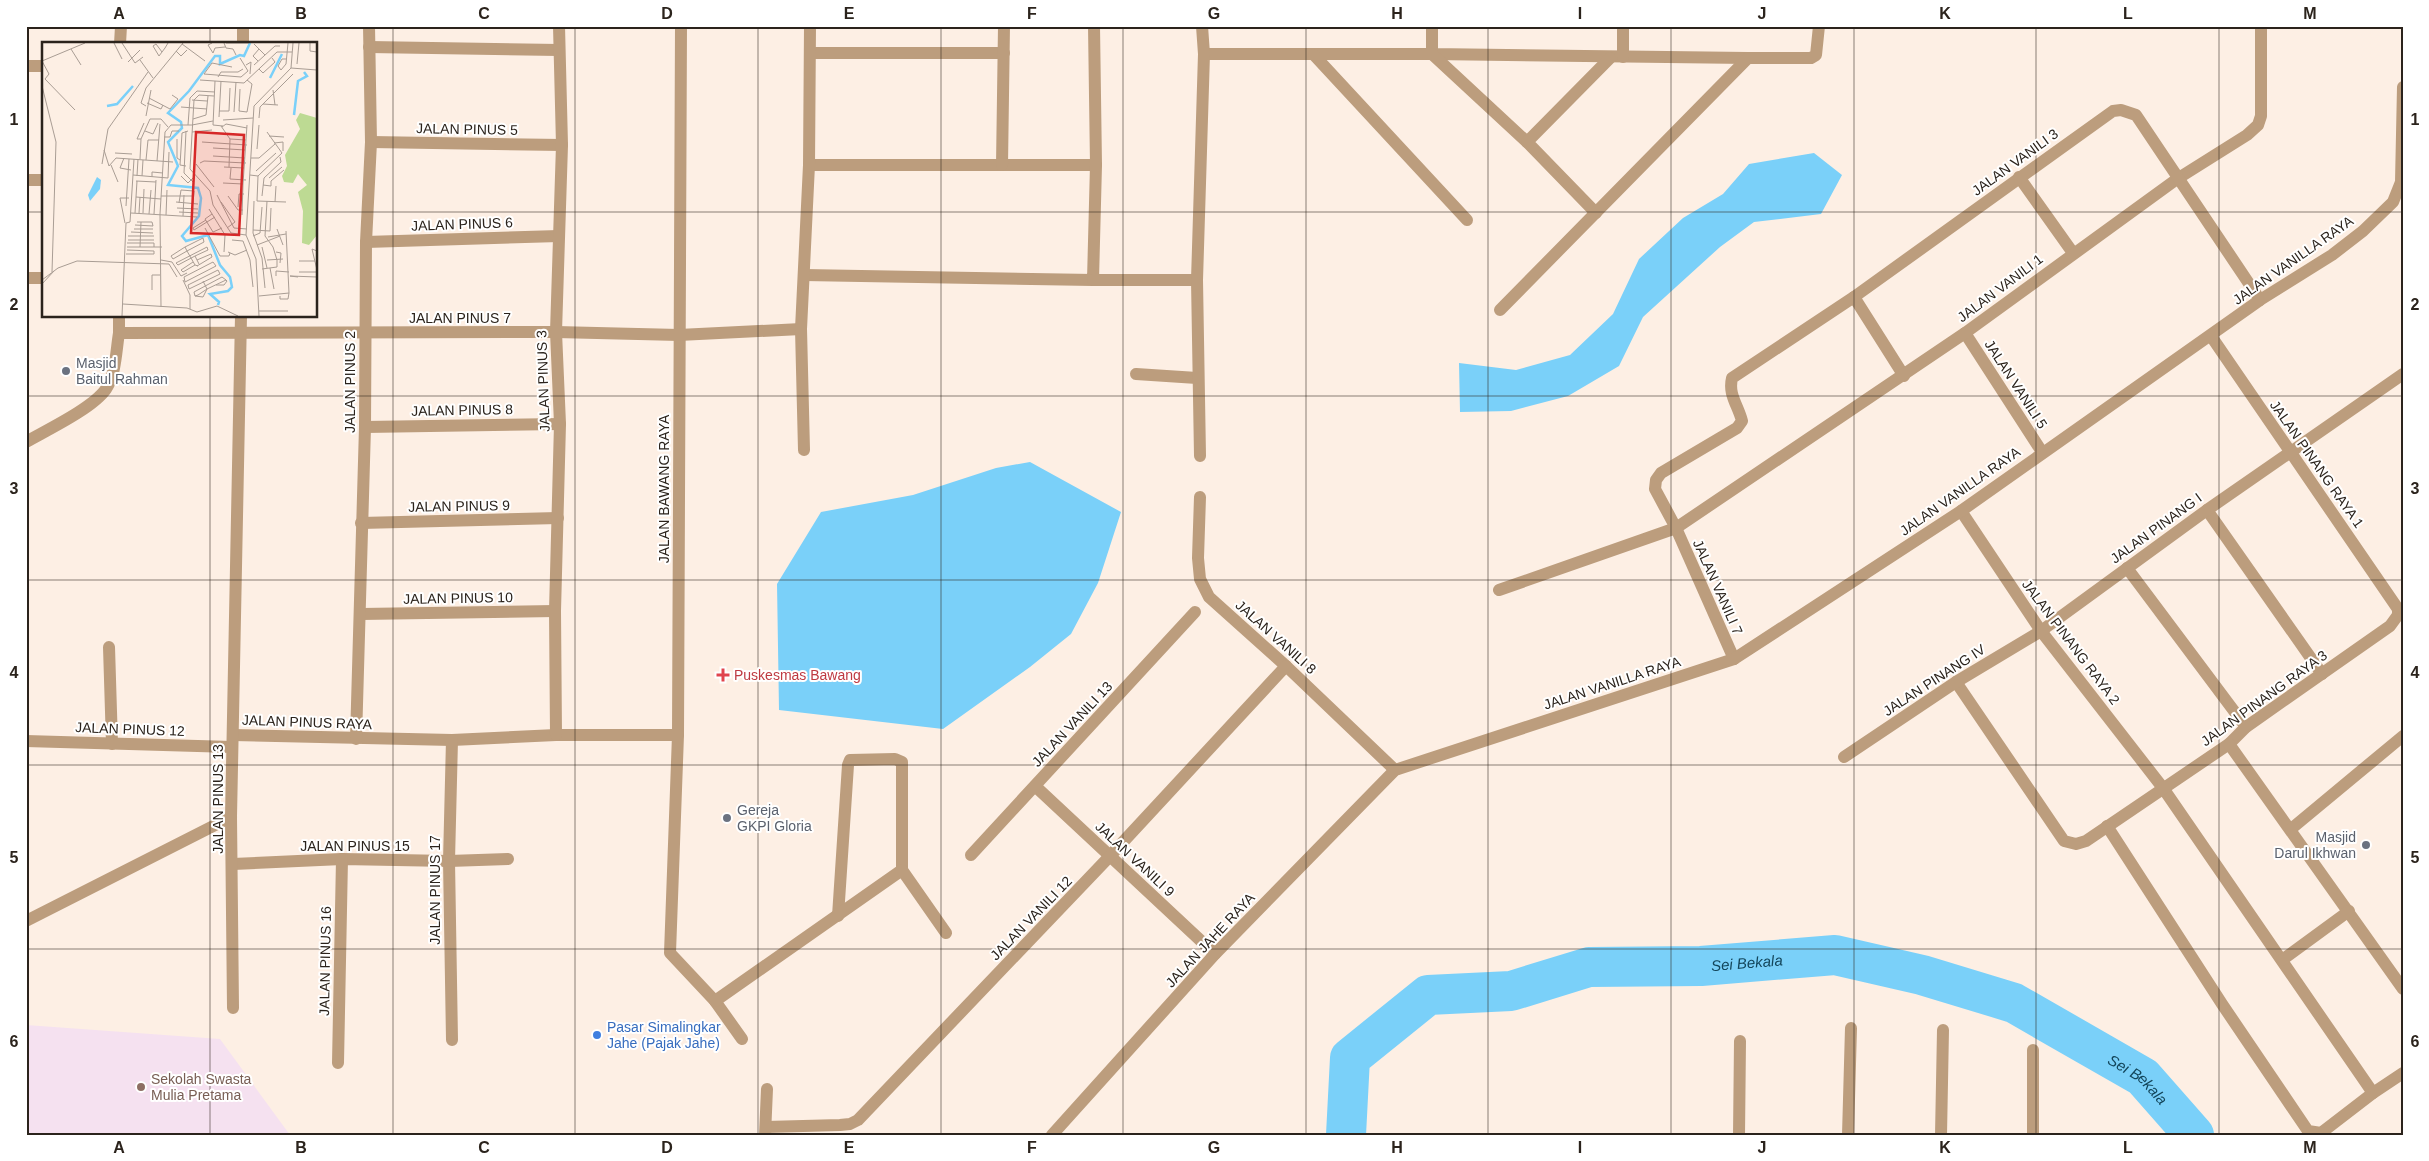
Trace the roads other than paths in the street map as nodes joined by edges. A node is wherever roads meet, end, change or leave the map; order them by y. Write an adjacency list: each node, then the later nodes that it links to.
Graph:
1 (121, 26): 14 (street)
2 (243, 26): 15 (street)
3 (369, 26): 16 (street, JALAN PINUS 2)
4 (559, 26): 17 (street, JALAN PINUS 3)
5 (681, 26): 61 (street, JALAN BAWANG RAYA)
6 (810, 26): 18 (street)
7 (1004, 26): 19 (street)
8 (1094, 26): 34 (street)
9 (1202, 26): 20 (street)
10 (1432, 26): 21 (street)
11 (1623, 26): 23 (street)
12 (1819, 26): 25 (street)
13 (2262, 26): 37 (street, JALAN VANILI 1)
14 (120, 42)
15 (243, 42)
16 (369, 47): 17 (street); 29 (street, JALAN PINUS 2)
17 (559, 50): 31 (street, JALAN PINUS 3)
18 (810, 53): 19 (street); 35 (street)
19 (1004, 53): 33 (street)
20 (1204, 54): 22 (street); 49 (street)
21 (1432, 54): 22 (street); 24 (street); 30 (street)
22 (1314, 55): 41 (street)
23 (1623, 57): 24 (street); 25 (street)
24 (1610, 58): 30 (street)
25 (1748, 58): 40 (street)
26 (26, 66): 27 (street)
27 (42, 66)
28 (2403, 87): 32 (street, JALAN VANILLA RAYA)
29 (371, 142): 31 (street, JALAN PINUS 5); 43 (street, JALAN PINUS 2)
30 (1527, 142): 40 (street)
31 (562, 146): 42 (street, JALAN PINUS 3)
32 (2402, 156): 51 (street, JALAN VANILLA RAYA)
33 (1002, 165): 34 (street); 35 (street)
34 (1096, 165): 48 (street)
35 (809, 166): 45 (street)
36 (2019, 177): 37 (street, JALAN VANILI 3); 44 (street); 50 (street, JALAN VANILI 3)
37 (2177, 179): 44 (street, JALAN VANILI 1); 51 (street, JALAN VANILI 3)
38 (26, 180): 39 (street)
39 (42, 180)
40 (1596, 213): 52 (street)
41 (1467, 220)
42 (559, 236): 43 (street, JALAN PINUS 6); 56 (street, JALAN PINUS 3)
43 (366, 242): 60 (street, JALAN PINUS 2)
44 (2073, 253): 59 (street, JALAN VANILI 1)
45 (804, 275): 48 (street); 55 (street)
46 (26, 278): 47 (street)
47 (42, 278)
48 (1093, 280): 49 (street)
49 (1197, 280): 66 (street)
50 (1854, 297): 65 (street); 67 (street, JALAN VANILI 3)
51 (2260, 300): 62 (street, JALAN VANILLA RAYA)
52 (1500, 310)
53 (119, 318): 57 (street)
54 (241, 318): 58 (street, JALAN PINUS RAYA)
55 (801, 329): 61 (street, JALAN PINUS 7); 71 (street)
56 (556, 332): 60 (street, JALAN PINUS 7); 61 (street, JALAN PINUS 7); 68 (street, JALAN PINUS 3)
57 (119, 333): 58 (street, JALAN PINUS 7); 70 (street)
58 (241, 333): 60 (street, JALAN PINUS 7); 100 (street, JALAN PINUS RAYA)
59 (1965, 333): 65 (street, JALAN VANILI 1); 73 (street, JALAN VANILI 5)
60 (366, 334): 69 (street, JALAN PINUS 2)
61 (679, 335): 95 (street, JALAN BAWANG RAYA)
62 (2211, 336): 72 (street, JALAN PINANG RAYA 1); 73 (street, JALAN VANILLA RAYA)
63 (1136, 374): 66 (street)
64 (2403, 374): 72 (street, JALAN PINANG I)
65 (1904, 376): 80 (street, JALAN VANILI 1)
66 (1197, 378): 74 (street)
67 (1732, 378): 80 (street, JALAN VANILI 7)
68 (560, 424): 69 (street, JALAN PINUS 8); 78 (street, JALAN PINUS 3)
69 (365, 427): 79 (street, JALAN PINUS 2)
70 (26, 442)
71 (804, 450)
72 (2290, 451): 76 (street, JALAN PINANG I); 83 (street, JALAN PINANG RAYA 1)
73 (2042, 452): 77 (street, JALAN VANILLA RAYA)
74 (1200, 456)
75 (1200, 497): 90 (street, JALAN VANILI 8)
76 (2207, 510): 81 (street, JALAN PINANG I); 91 (street)
77 (1961, 511): 87 (street, JALAN PINANG RAYA 2); 89 (street, JALAN VANILLA RAYA)
78 (558, 518): 79 (street, JALAN PINUS 9); 84 (street, JALAN PINUS 3)
79 (361, 523): 86 (street, JALAN PINUS 2)
80 (1676, 528): 82 (street, JALAN VANILI 1); 89 (street, JALAN VANILI 7)
81 (2127, 568): 87 (street, JALAN PINANG I); 93 (street)
82 (1498, 590)
83 (2398, 609): 91 (street, JALAN PINANG RAYA 3)
84 (555, 612): 86 (street, JALAN PINUS 10); 94 (street, JALAN PINUS 3)
85 (1195, 612): 105 (street, JALAN VANILI 13)
86 (361, 614): 97 (street, JALAN PINUS 2)
87 (2041, 631): 92 (street, JALAN PINANG IV); 106 (street, JALAN PINANG RAYA 2)
88 (109, 647): 101 (street)
89 (1734, 659): 104 (street, JALAN VANILLA RAYA)
90 (1286, 666): 104 (street, JALAN VANILI 8); 111 (street, JALAN VANILI 12)
91 (2322, 674): 93 (street, JALAN PINANG RAYA 3)
92 (1956, 682): 103 (street, JALAN PINANG IV); 108 (street, JALAN PINANG RAYA 3)
93 (2246, 726): 102 (street, JALAN PINANG RAYA 3)
94 (556, 735): 95 (street, JALAN PINUS RAYA); 98 (street, JALAN PINUS RAYA)
95 (678, 735): 124 (street, JALAN BAWANG RAYA)
96 (2403, 736): 109 (street)
97 (356, 739): 98 (street, JALAN PINUS RAYA); 100 (street, JALAN PINUS RAYA)
98 (452, 740): 114 (street, JALAN PINUS 17)
99 (26, 741): 101 (street, JALAN PINUS 12)
100 (232, 741): 101 (street, JALAN PINUS 12); 107 (street, JALAN PINUS 13)
101 (112, 744)
102 (2230, 744): 106 (street, JALAN PINANG RAYA 3); 109 (street)
103 (1844, 756)
104 (1395, 770): 121 (street, JALAN JAHE RAYA)
105 (1035, 786): 110 (street, JALAN VANILI 13); 111 (street, JALAN VANILI 9)
106 (2163, 788): 108 (street, JALAN PINANG RAYA 3); 122 (street, JALAN PINANG RAYA 2)
107 (231, 817): 115 (street, JALAN PINUS 13); 119 (street)
108 (2107, 826): 135 (street)
109 (2291, 829): 117 (street)
110 (970, 855)
111 (1110, 856): 121 (street, JALAN VANILI 9); 136 (street, JALAN VANILI 12)
112 (342, 859): 114 (street, JALAN PINUS 15); 115 (street, JALAN PINUS 15); 132 (street, JALAN PINUS 16)
113 (508, 859): 114 (street, JALAN PINUS 15)
114 (449, 861): 129 (street, JALAN PINUS 17)
115 (232, 864): 125 (street, JALAN PINUS 13)
116 (902, 870): 118 (street); 118 (street); 120 (street)
117 (2349, 911): 122 (street); 123 (street)
118 (838, 916): 124 (street)
119 (26, 921)
120 (946, 933)
121 (1215, 954): 137 (street, JALAN JAHE RAYA)
122 (2282, 960): 135 (street, JALAN PINANG RAYA 2)
123 (2403, 989)
124 (715, 1000): 128 (street)
125 (233, 1008)
126 (1851, 1028): 139 (street)
127 (1943, 1030): 140 (street)
128 (742, 1039)
129 (452, 1040)
130 (1740, 1041): 138 (street)
131 (2033, 1050): 141 (street)
132 (338, 1063)
133 (2403, 1073): 135 (street)
134 (767, 1089): 136 (street)
135 (2373, 1092)
136 (766, 1131)
137 (1052, 1135)
138 (1739, 1135)
139 (1848, 1135)
140 (1942, 1135)
141 (2033, 1135)

